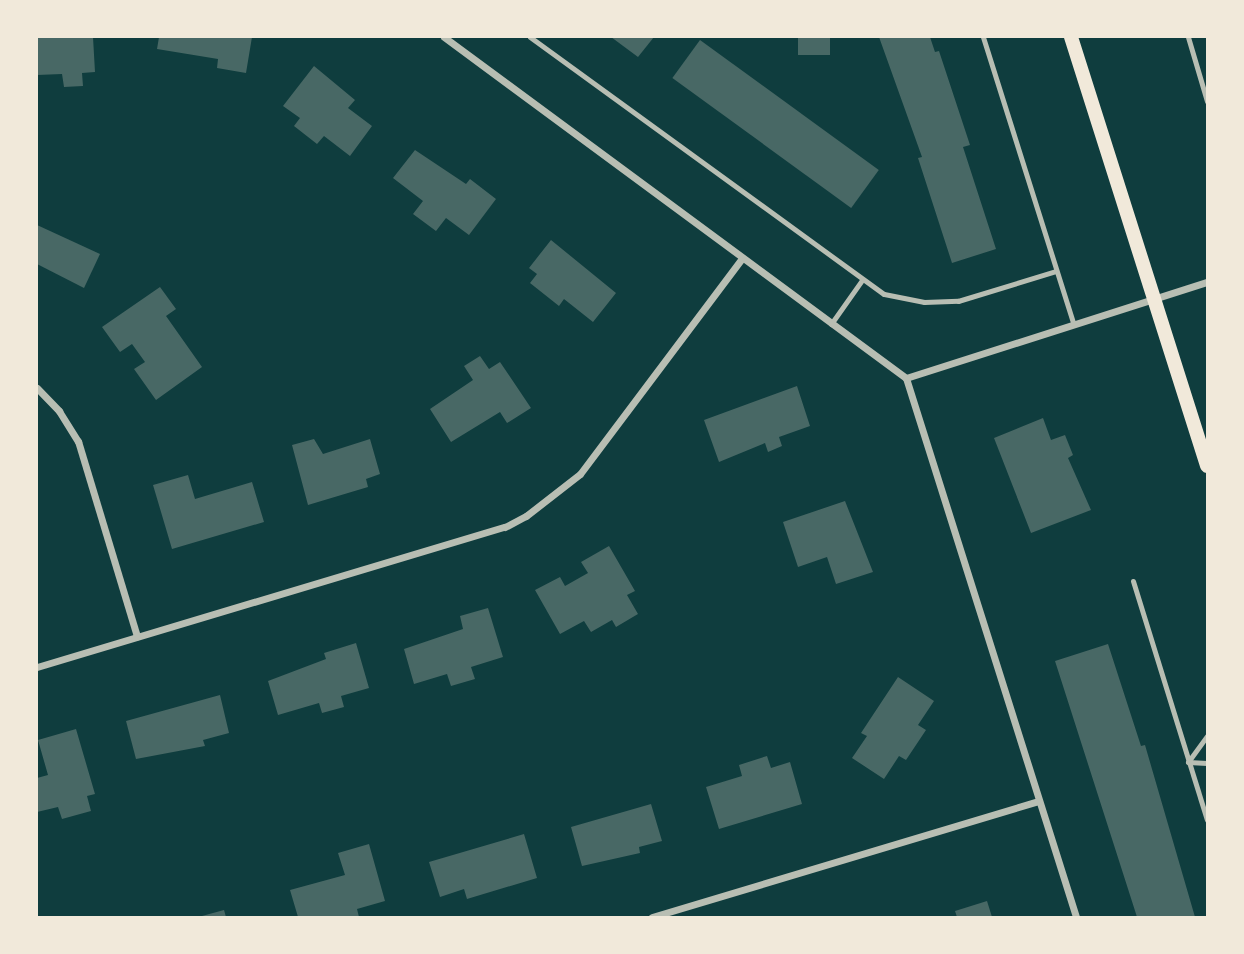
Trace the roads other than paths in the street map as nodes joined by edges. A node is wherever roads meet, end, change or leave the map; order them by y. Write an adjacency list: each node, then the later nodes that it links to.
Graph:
1 (444, 37): 7 (street)
2 (530, 37): 9 (lane)
3 (984, 37): 8 (lane)
4 (1071, 37): 11 (main road)
5 (1188, 37): 6 (lane)
6 (1207, 101)
7 (742, 258): 12 (street); 18 (street)
8 (1056, 271): 9 (lane); 13 (lane)
9 (862, 280): 12 (lane)
10 (1207, 282): 11 (street)
11 (1154, 298): 13 (street); 16 (main road)
12 (831, 324): 14 (street)
13 (1074, 325): 14 (street)
14 (906, 378): 23 (street)
15 (37, 388): 18 (street)
16 (1207, 466)
17 (1133, 581): 21 (lane)
18 (137, 636): 19 (street)
19 (37, 667)
20 (1207, 736): 21 (lane)
21 (1188, 762): 22 (lane); 24 (lane)
22 (1207, 763)
23 (1039, 801): 25 (street); 26 (street)
24 (1207, 820)
25 (652, 917)
26 (1076, 917)

